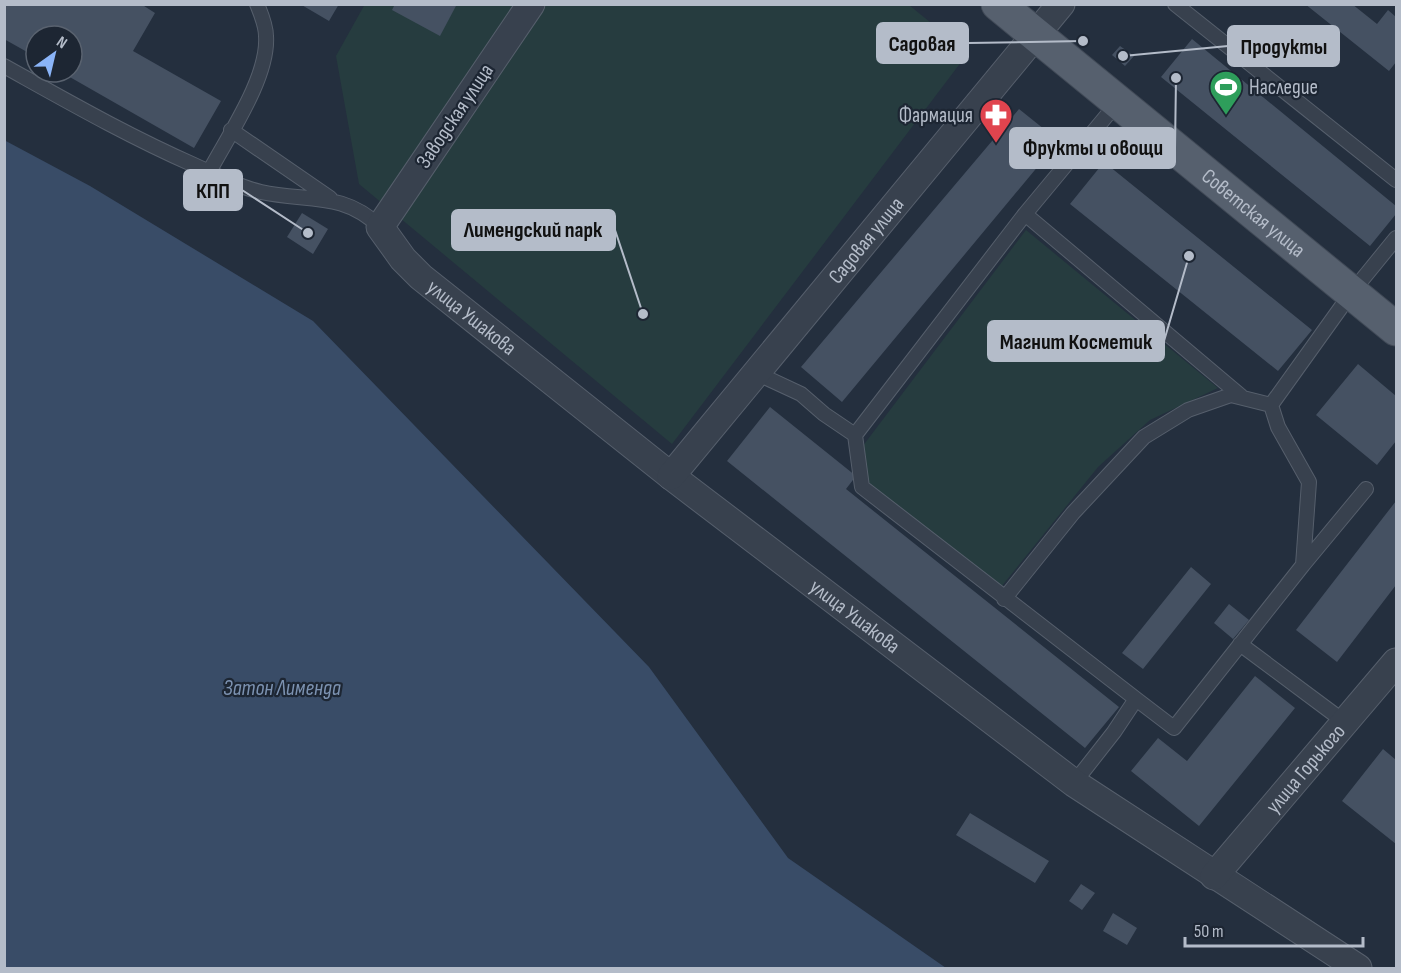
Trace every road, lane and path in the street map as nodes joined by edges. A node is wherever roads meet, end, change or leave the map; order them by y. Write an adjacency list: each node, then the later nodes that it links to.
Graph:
1 (257, 4): 9 (lane)
2 (531, 4): 14 (street, Заводская улица)
3 (998, 4): 6 (main road, Советская улица)
4 (1061, 4): 6 (street, Садовая улица)
5 (1175, 4): 11 (lane)
6 (1036, 33): 8 (main road, Советская улица); 18 (street, Садовая улица)
7 (4, 66): 10 (lane)
8 (1118, 102): 13 (lane); 16 (main road, Советская улица)
9 (231, 130): 10 (lane); 12 (lane)
10 (209, 172): 12 (lane)
11 (1396, 180)
12 (332, 200): 14 (lane)
13 (1025, 214): 19 (lane); 21 (lane)
14 (380, 227): 22 (street, улица Ушакова)
15 (1396, 238): 16 (lane)
16 (1352, 292): 17 (main road, Советская улица); 20 (lane)
17 (1396, 329)
18 (756, 373): 21 (lane); 22 (street, Садовая улица)
19 (1243, 398): 20 (lane); 25 (lane)
20 (1271, 405): 24 (lane)
21 (855, 435): 25 (lane)
22 (671, 476): 30 (street, улица Ушакова)
23 (1366, 489): 24 (lane)
24 (1303, 565): 26 (lane)
25 (1004, 599): 28 (lane)
26 (1240, 644): 28 (lane); 29 (lane)
27 (1396, 662): 29 (street, улица Горького)
28 (1136, 699): 30 (lane)
29 (1346, 723): 31 (street, улица Горького)
30 (1074, 783): 31 (street, улица Ушакова)
31 (1214, 876): 32 (street, улица Ушакова)
32 (1358, 969)

